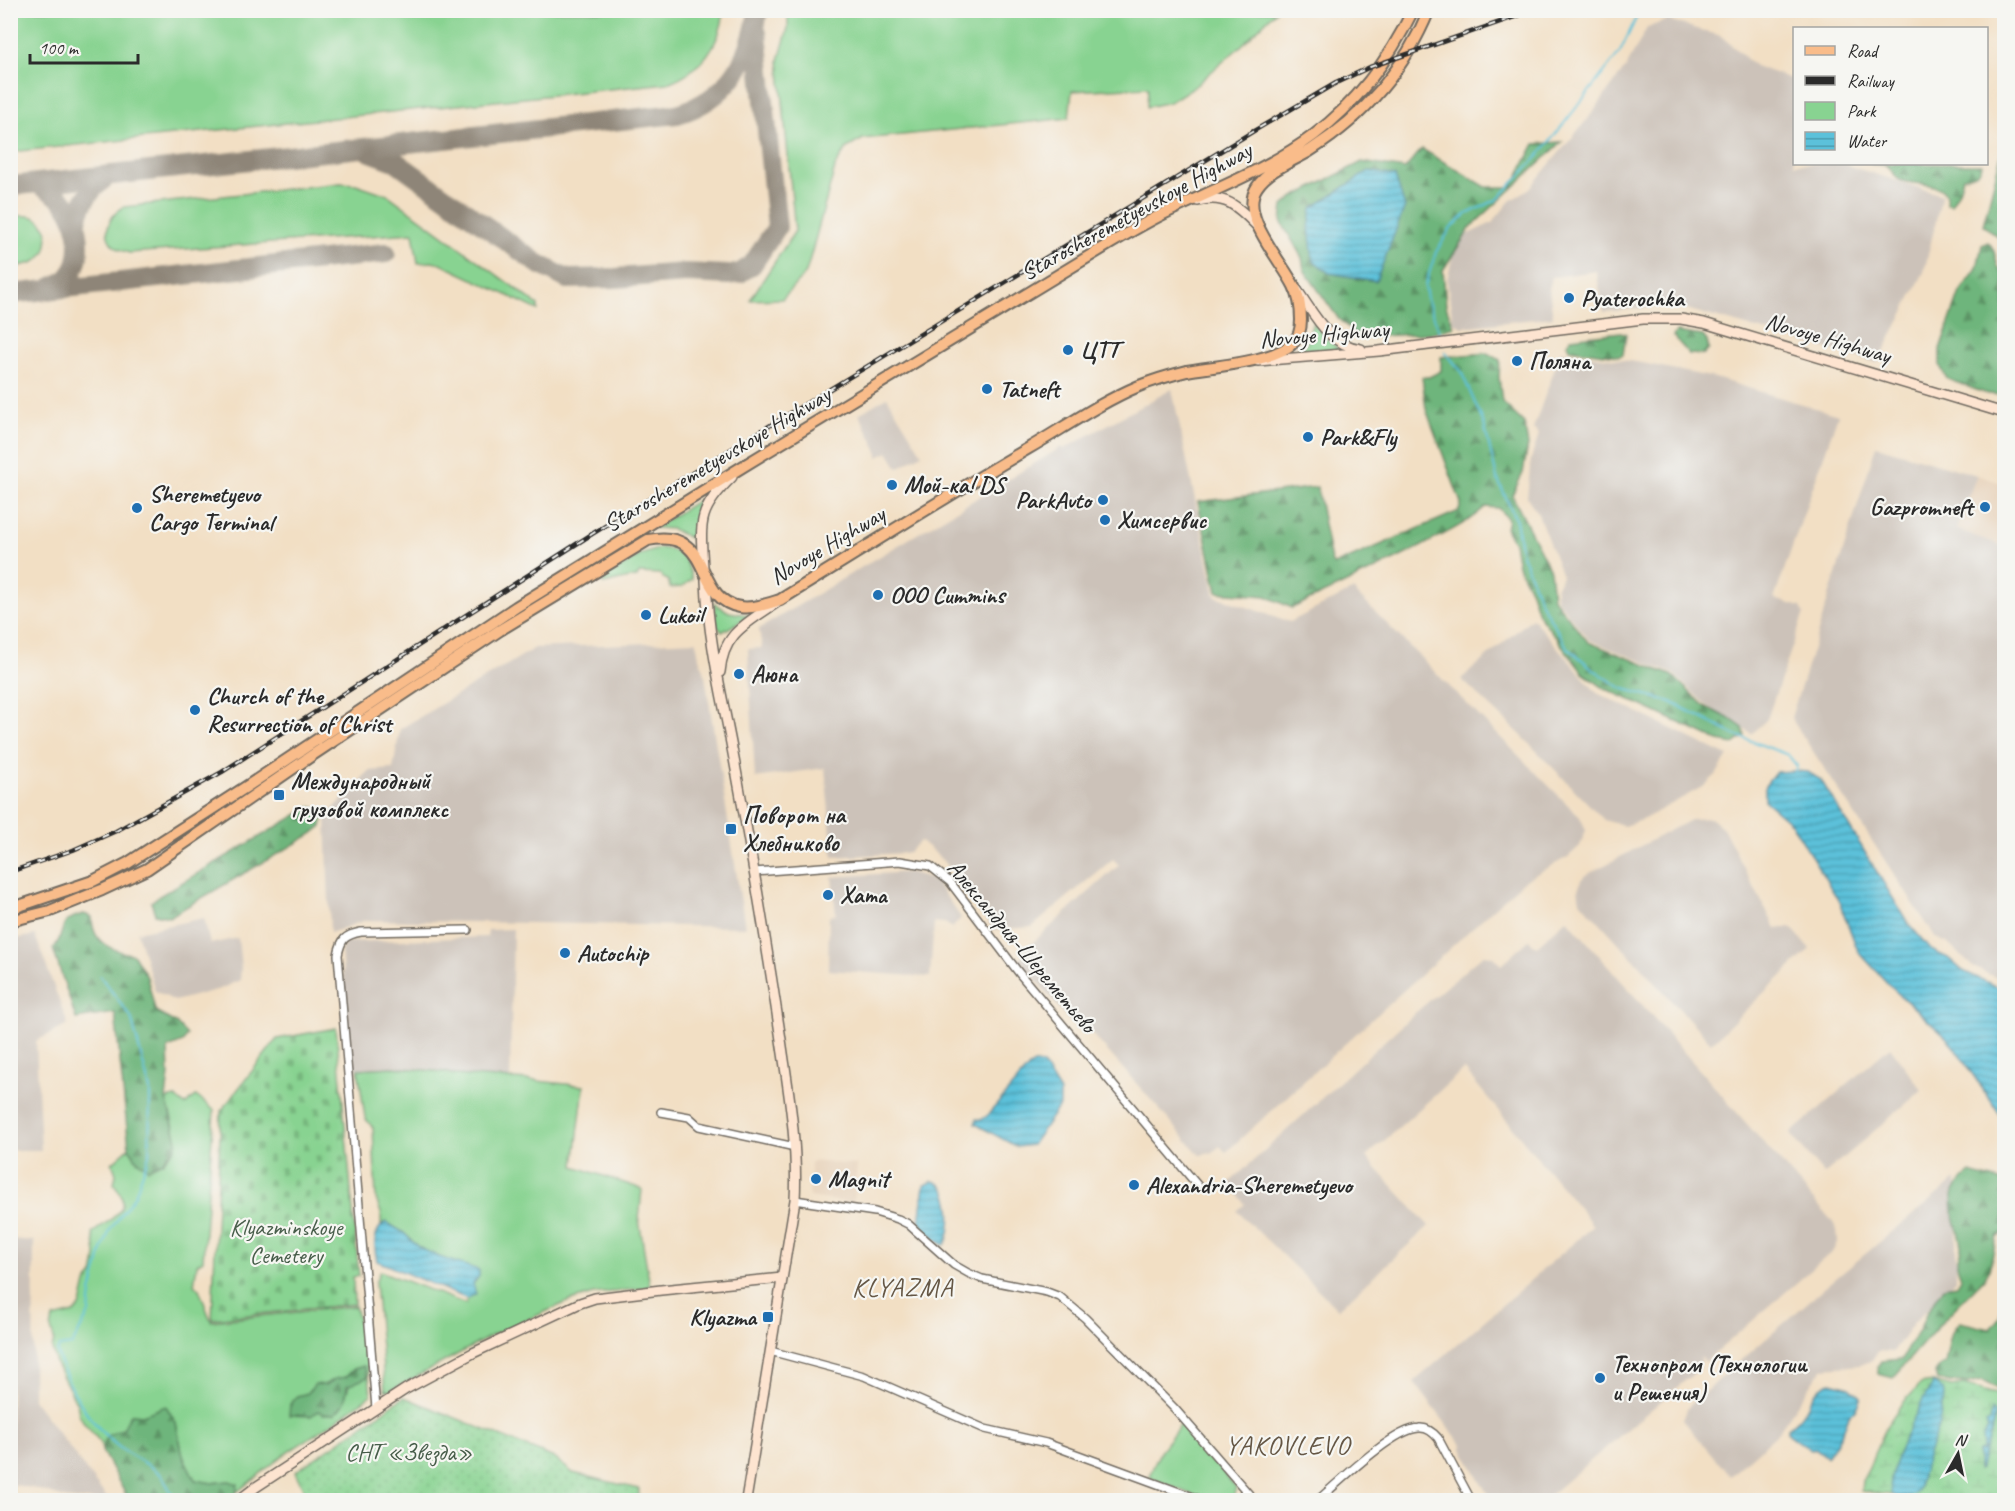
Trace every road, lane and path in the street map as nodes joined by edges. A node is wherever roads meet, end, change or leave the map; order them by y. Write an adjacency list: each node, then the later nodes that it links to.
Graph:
1 (1413, 10): 3 (main road, Starosheremetyevskoye Highway)
2 (1430, 10): 4 (main road, Starosheremetyevskoye Highway)
3 (1184, 206): 4 (main road); 9 (main road, Starosheremetyevskoye Highway)
4 (1259, 228): 5 (main road)
5 (1294, 286): 6 (main road); 7 (main road)
6 (1378, 351): 7 (main road, Novoye Highway); 8 (main road, Novoye Highway)
7 (1245, 362): 12 (main road, Novoye Highway)
8 (2004, 412)
9 (742, 467): 10 (main road); 15 (main road, Starosheremetyevskoye Highway)
10 (703, 567): 11 (main road); 16 (main road, Starosheremetyevskoye Highway)
11 (706, 580): 12 (main road, Novoye Highway); 13 (main road)
12 (780, 600): 13 (main road)
13 (719, 678): 14 (main road)
14 (754, 872): 19 (main road); 20 (street, Александрия-Шереметьево)
15 (10, 909)
16 (10, 921)
17 (468, 930): 24 (street)
18 (661, 1112): 19 (street)
19 (795, 1147): 21 (main road)
20 (1198, 1186)
21 (795, 1200): 22 (main road); 25 (street)
22 (782, 1278): 23 (main road); 24 (main road)
23 (770, 1352): 27 (main road); 28 (street)
24 (376, 1408): 26 (main road)
25 (1245, 1492): 29 (street); 30 (street)
26 (239, 1500)
27 (746, 1500)
28 (1202, 1500)
29 (1237, 1500)
30 (1254, 1500)
31 (1318, 1500): 32 (street)
32 (1472, 1500)

